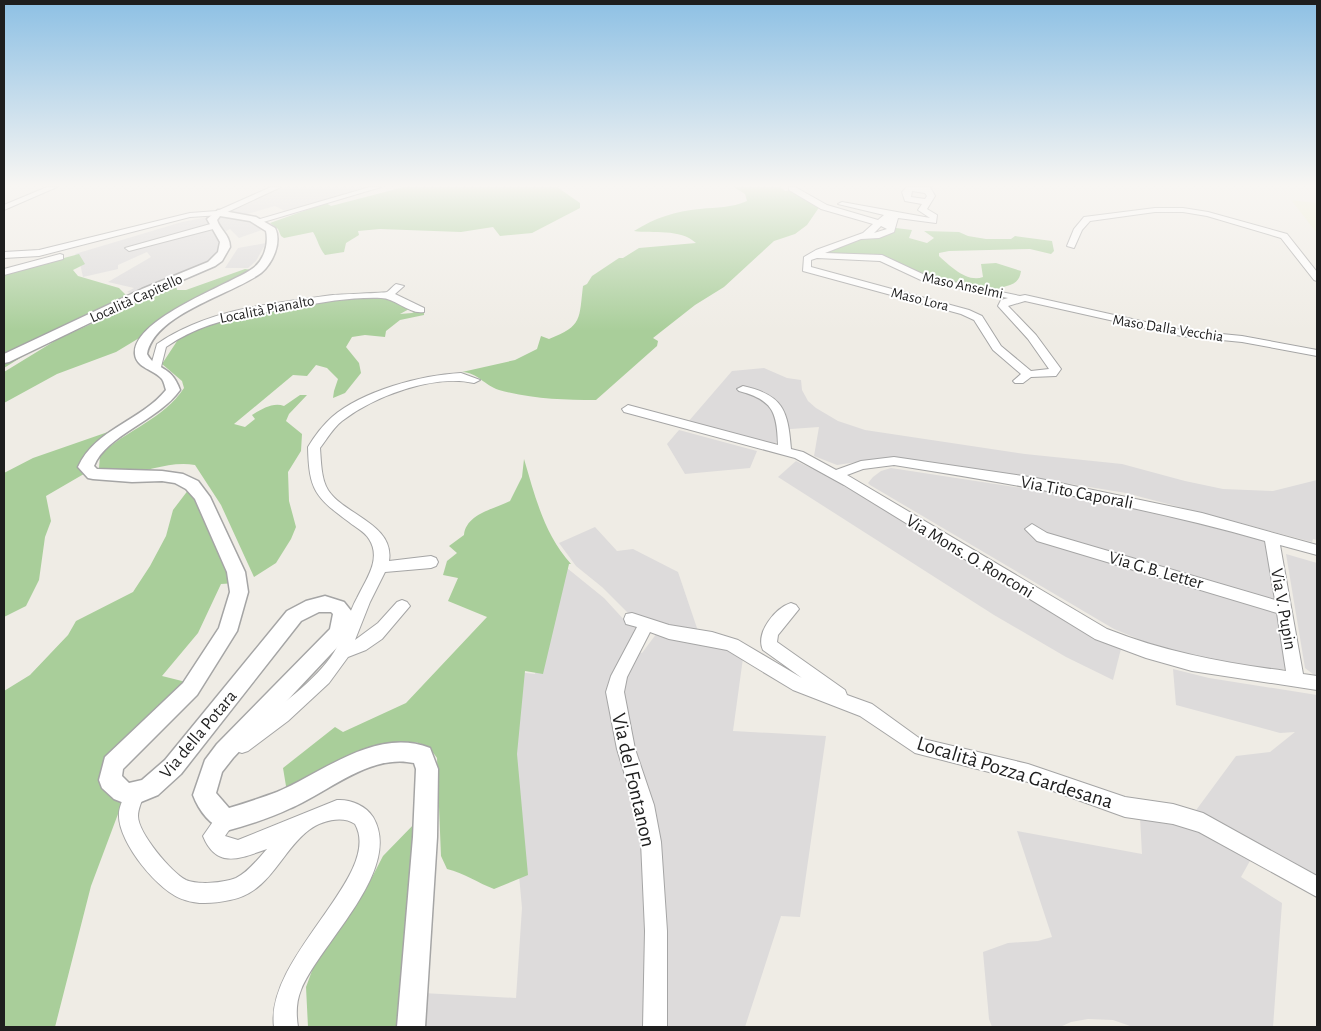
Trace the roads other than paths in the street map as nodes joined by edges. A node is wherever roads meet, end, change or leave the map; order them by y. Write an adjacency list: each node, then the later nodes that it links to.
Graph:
1 (110, 235): 13 (street)
2 (130, 235): 15 (street)
3 (174, 235): 11 (street)
4 (177, 235): 12 (street)
5 (223, 235): 22 (street, Località Capitello)
6 (273, 235): 23 (street, Via della Potara)
7 (864, 235): 14 (street)
8 (1075, 235): 10 (street)
9 (1281, 235): 16 (street)
10 (1071, 246)
11 (129, 248)
12 (153, 248)
13 (4, 255)
14 (816, 255): 19 (street, Maso Anselmi); 24 (street, Maso Lora)
15 (4, 272)
16 (1317, 278)
17 (399, 286): 18 (street)
18 (389, 296): 20 (street); 23 (street, Località Pianalto)
19 (1020, 298): 21 (street, Maso Dalla Vecchia); 24 (street)
20 (420, 310)
21 (1317, 353)
22 (4, 358)
23 (156, 369): 44 (street, Via della Potara)
24 (1028, 374): 26 (street)
25 (474, 380): 35 (street)
26 (1019, 381)
27 (743, 389): 29 (street)
28 (628, 409): 29 (street, Via Mons. O. Ronconi)
29 (785, 450): 30 (street, Via Mons. O. Ronconi)
30 (835, 475): 32 (street, Via Tito Caporali); 41 (street, Via Mons. O. Ronconi)
31 (1032, 529): 37 (street, Via G.B. Letter)
32 (1272, 538): 33 (street, Via Tito Caporali); 37 (street, Via V. Pupin)
33 (1317, 550)
34 (431, 562): 35 (street)
35 (380, 567): 40 (street)
36 (402, 606): 40 (street)
37 (1282, 608): 41 (street, Via V. Pupin)
38 (791, 609): 43 (street)
39 (638, 624): 43 (street, Località Pozza Gardesana); 51 (street, Via del Fontanon)
40 (344, 652): 45 (street)
41 (1296, 680): 42 (street, Via Mons. O. Ronconi)
42 (1317, 683)
43 (854, 705): 48 (street, Località Pozza Gardesana)
44 (135, 794): 45 (street, Via della Potara); 47 (street)
45 (204, 795): 46 (street)
46 (226, 820): 47 (street); 50 (street)
47 (303, 823): 49 (street)
48 (1317, 887)
49 (286, 1027)
50 (411, 1027)
51 (655, 1027)

